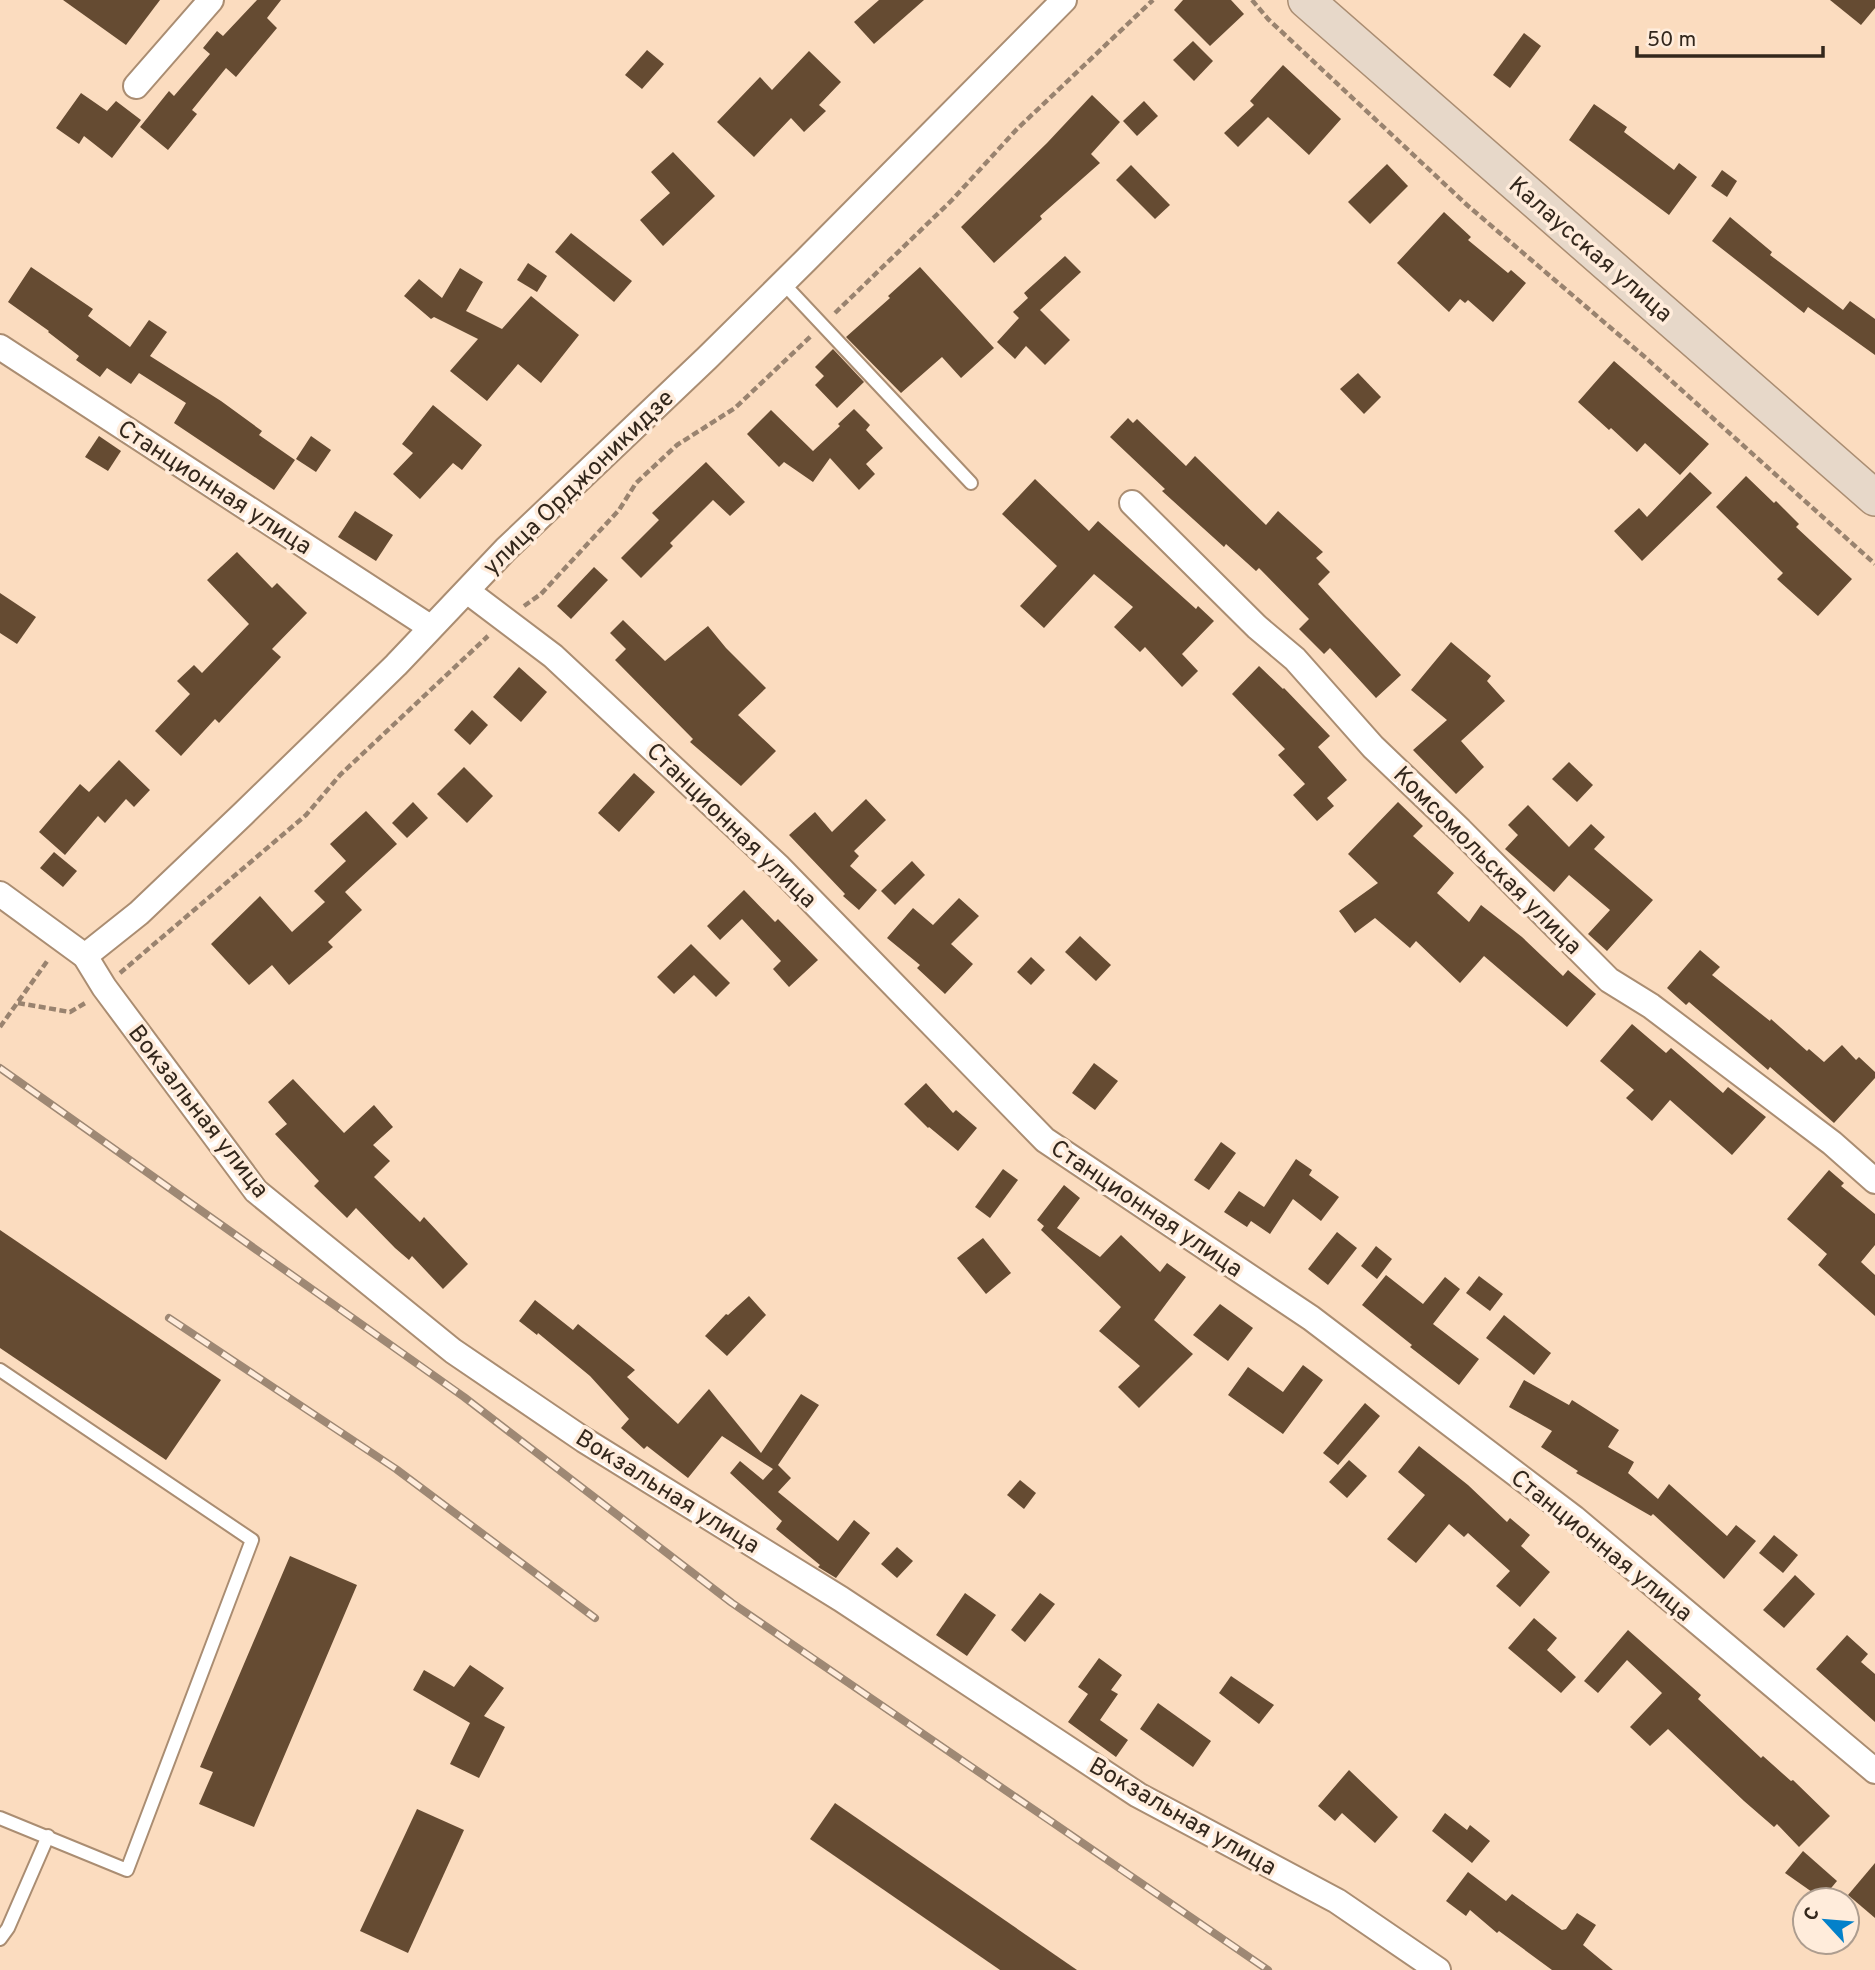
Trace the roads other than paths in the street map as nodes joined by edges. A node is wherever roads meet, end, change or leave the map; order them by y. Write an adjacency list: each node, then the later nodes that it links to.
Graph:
1 (211, 0): 4 (street)
2 (1064, 0): 5 (street, улица Орджоникидзе)
3 (1306, 0): 8 (street, Калаусская улица)
4 (136, 86)
5 (783, 283): 7 (lane); 10 (street, улица Орджоникидзе)
6 (0, 347): 11 (street, Станционная улица)
7 (971, 482)
8 (1875, 498)
9 (1132, 503): 14 (street, Комсомольская улица)
10 (467, 591): 11 (street, улица Орджоникидзе); 16 (street, Станционная улица)
11 (430, 627): 13 (street, улица Орджоникидзе)
12 (0, 894): 13 (street, Вокзальная улица)
13 (85, 956): 21 (street, Вокзальная улица)
14 (1875, 1181)
15 (0, 1370): 18 (lane)
16 (1875, 1771)
17 (0, 1818): 18 (lane)
18 (48, 1836): 19 (lane)
19 (4, 1926): 20 (lane)
20 (0, 1939)
21 (1438, 1970)

